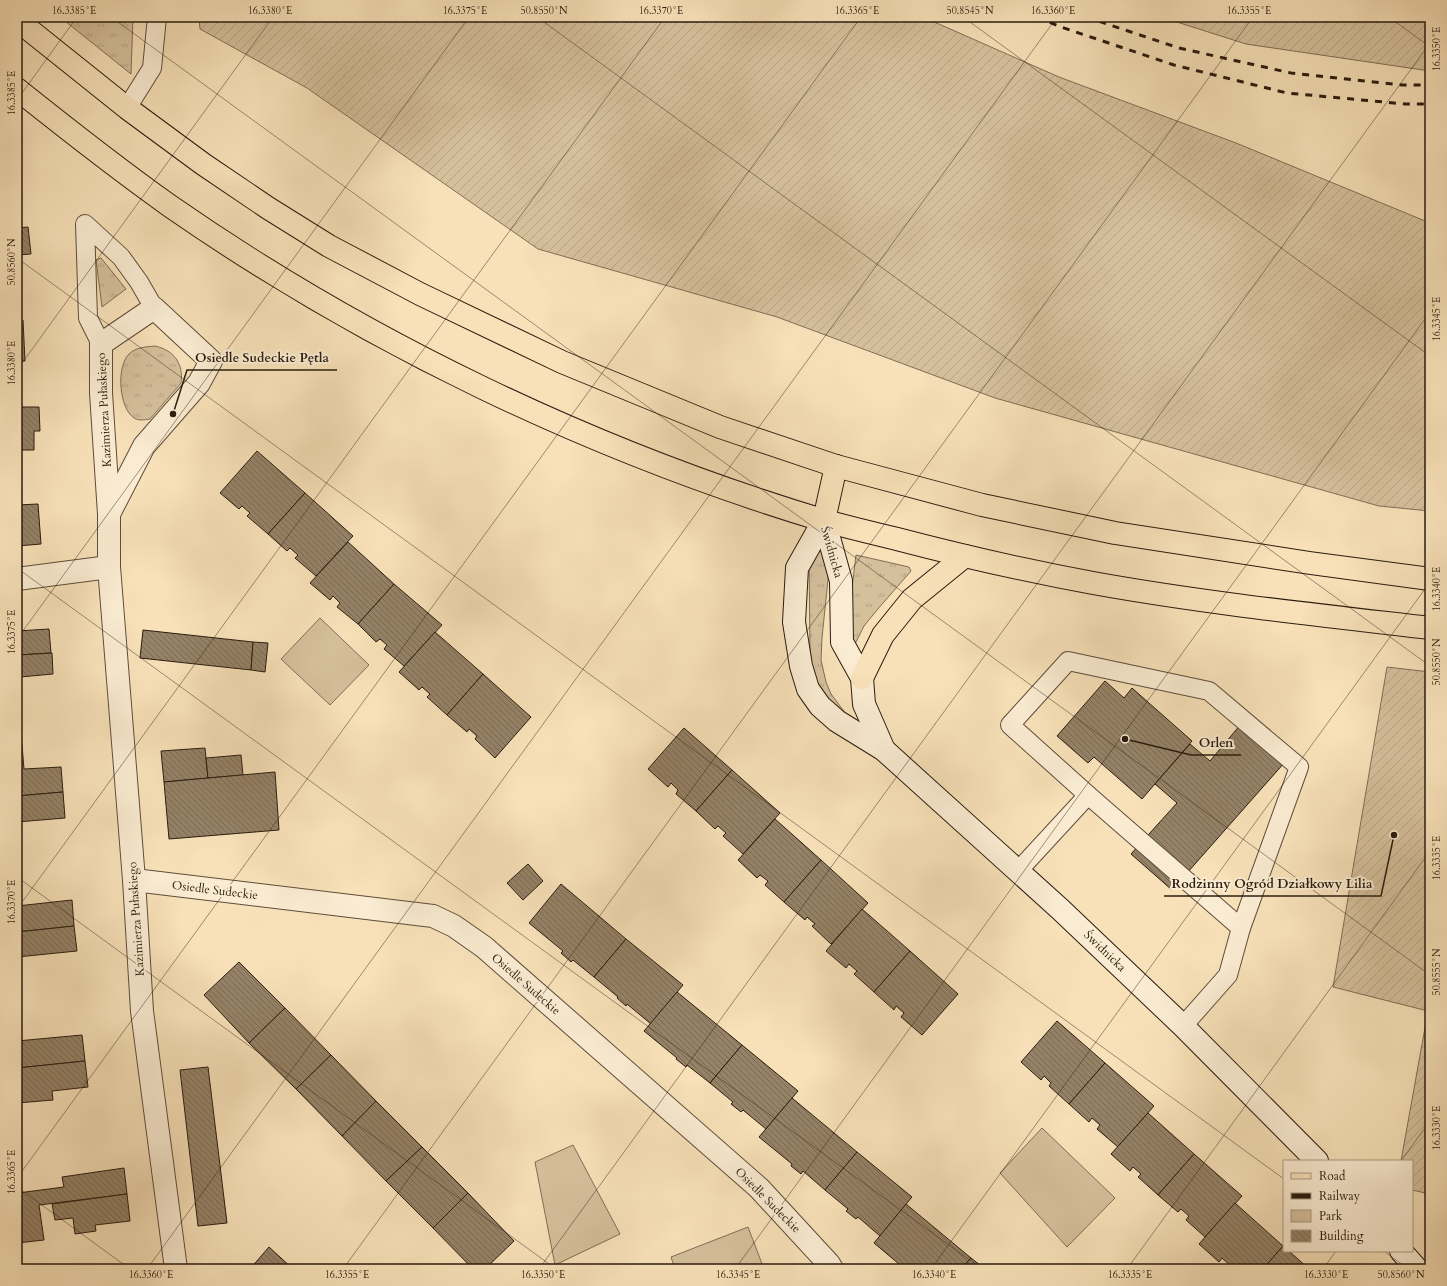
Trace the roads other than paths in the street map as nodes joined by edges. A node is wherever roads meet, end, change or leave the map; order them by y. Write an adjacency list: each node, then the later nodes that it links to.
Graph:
1 (157, 17): 4 (lane)
2 (17, 20): 4 (main road)
3 (17, 89): 9 (main road)
4 (127, 108): 7 (main road)
5 (154, 308): 6 (street, Kazimierza Pułaskiego); 6 (lane); 8 (street, Kazimierza Pułaskiego)
6 (101, 344): 8 (street, Kazimierza Pułaskiego)
7 (836, 466): 9 (main road); 12 (main road)
8 (110, 514): 11 (street, Kazimierza Pułaskiego)
9 (824, 520): 10 (main road); 15 (street, Świdnicka); 16 (street, Świdnicka)
10 (965, 556): 14 (main road); 15 (main road)
11 (109, 567): 13 (street); 19 (street, Kazimierza Pułaskiego)
12 (1430, 579)
13 (17, 580)
14 (1430, 628)
15 (862, 678): 16 (street, Świdnicka)
16 (884, 750): 18 (street, Świdnicka)
17 (1088, 795): 18 (lane); 20 (lane); 20 (lane)
18 (1018, 871): 21 (street, Świdnicka)
19 (134, 880): 24 (street, Kazimierza Pułaskiego); 25 (street, Osiedle Sudeckie)
20 (1241, 928): 21 (lane)
21 (1183, 1026): 22 (street, Świdnicka)
22 (1316, 1160)
23 (1402, 1252): 26 (street)
24 (176, 1269)
25 (832, 1269)
26 (1417, 1269)

